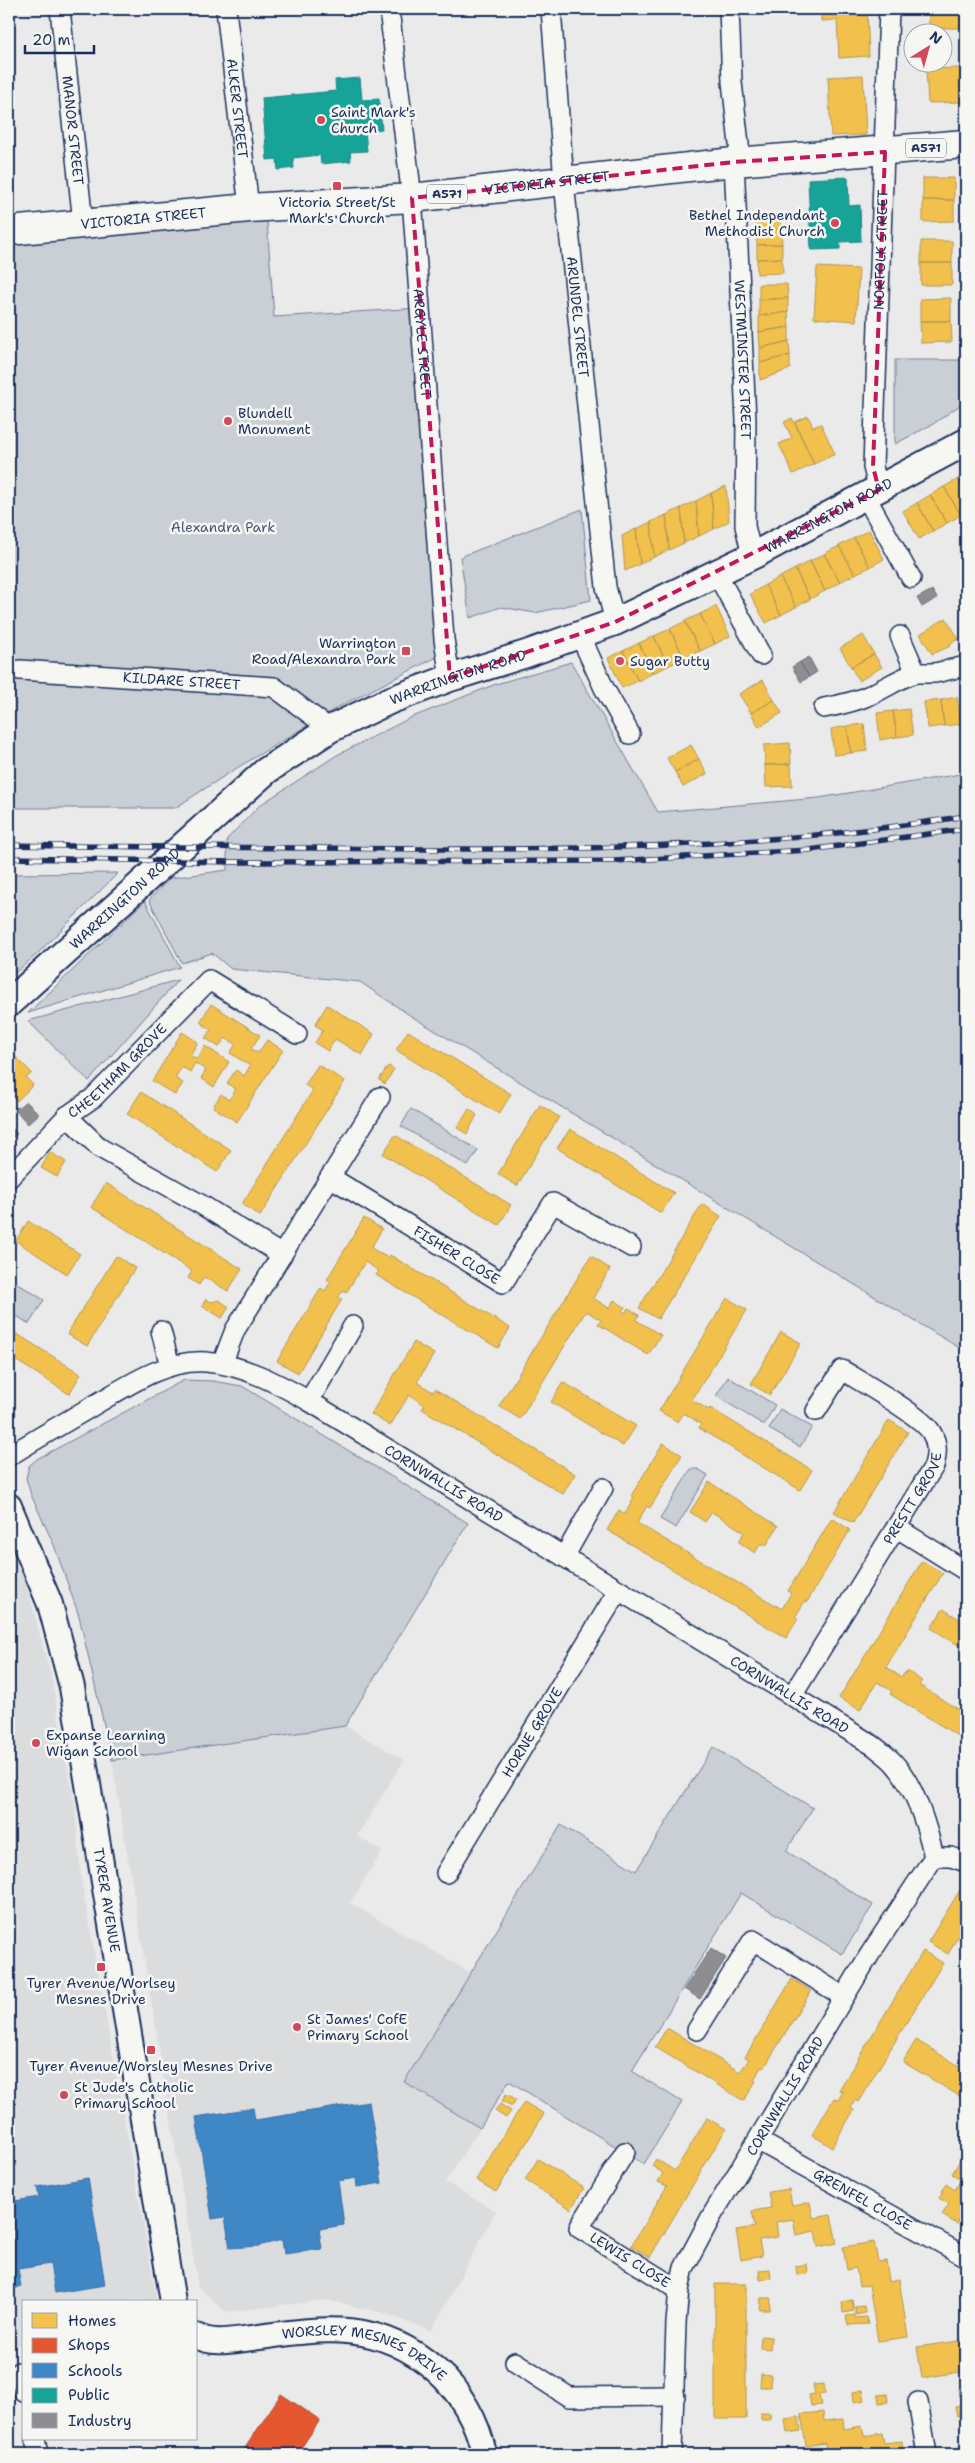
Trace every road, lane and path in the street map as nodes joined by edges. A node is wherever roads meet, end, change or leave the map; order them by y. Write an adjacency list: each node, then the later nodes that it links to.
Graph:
1 (60, 9): 13 (street, MANOR STREET)
2 (226, 9): 12 (street, ALKER STREET)
3 (390, 9): 11 (street, ARGYLE STREET)
4 (551, 9): 10 (street, ARUNDEL STREET)
5 (729, 9): 9 (street, WESTMINSTER STREET)
6 (890, 9): 8 (street, NORFOLK STREET)
7 (966, 144): 8 (main road, VICTORIA STREET / A571)
8 (885, 152): 9 (main road, VICTORIA STREET / A571); 16 (street, NORFOLK STREET)
9 (738, 162): 10 (main road, VICTORIA STREET / A571); 17 (street, WESTMINSTER STREET)
10 (564, 182): 11 (main road, VICTORIA STREET / A571); 20 (street, ARUNDEL STREET)
11 (412, 198): 12 (main road, VICTORIA STREET / A571); 27 (street, ARGYLE STREET)
12 (248, 208): 13 (main road, VICTORIA STREET / A571)
13 (83, 223): 14 (main road, VICTORIA STREET / A571)
14 (9, 231)
15 (966, 442): 16 (main road, WARRINGTON ROAD)
16 (873, 494): 17 (main road, WARRINGTON ROAD); 19 (street, NORFOLK STREET)
17 (756, 554): 18 (main road, WARRINGTON ROAD)
18 (717, 574): 20 (main road, WARRINGTON ROAD); 23 (street)
19 (911, 578)
20 (615, 622): 21 (main road, WARRINGTON ROAD)
21 (580, 636): 27 (main road, WARRINGTON ROAD); 30 (street)
22 (900, 636): 26 (street)
23 (761, 655)
24 (966, 666): 26 (street)
25 (20, 670): 29 (street, KILDARE STREET)
26 (916, 673): 28 (street)
27 (450, 678): 29 (main road, WARRINGTON ROAD)
28 (824, 708)
29 (330, 729): 31 (main road, WARRINGTON ROAD)
30 (630, 734)
31 (9, 1003)
32 (297, 1034): 34 (street, CHEETHAM GROVE)
33 (380, 1097): 35 (street)
34 (67, 1116): 36 (street); 38 (street, CHEETHAM GROVE)
35 (330, 1177): 37 (street, FISHER CLOSE); 38 (street)
36 (9, 1178)
37 (631, 1247)
38 (282, 1255): 41 (street)
39 (353, 1326): 43 (street)
40 (161, 1332): 42 (street)
41 (222, 1364): 42 (street, CORNWALLIS ROAD); 43 (street, CORNWALLIS ROAD)
42 (170, 1366): 45 (street, CORNWALLIS ROAD)
43 (309, 1401): 49 (street, CORNWALLIS ROAD)
44 (816, 1411): 48 (street, PRESTT GROVE)
45 (9, 1456)
46 (603, 1488): 49 (street)
47 (9, 1506): 62 (street, TYRER AVENUE)
48 (897, 1528): 50 (street); 52 (street, PRESTT GROVE)
49 (564, 1557): 51 (street, CORNWALLIS ROAD)
50 (966, 1571)
51 (618, 1591): 52 (street, CORNWALLIS ROAD); 55 (street, HORNE GROVE)
52 (792, 1696): 53 (street, CORNWALLIS ROAD)
53 (934, 1857): 54 (street); 56 (street, CORNWALLIS ROAD)
54 (966, 1862)
55 (446, 1873)
56 (844, 1997): 57 (street); 58 (street, CORNWALLIS ROAD)
57 (697, 2030)
58 (758, 2141): 60 (street, GRENFEL CLOSE); 61 (street, CORNWALLIS ROAD)
59 (625, 2152): 61 (street, LEWIS CLOSE)
60 (966, 2257)
61 (679, 2290): 67 (street, CORNWALLIS ROAD)
62 (173, 2300)
63 (198, 2337): 71 (street, WORSLEY MESNES DRIVE)
64 (515, 2362): 67 (street)
65 (17, 2372): 66 (street)
66 (22, 2386)
67 (675, 2396): 72 (street, CORNWALLIS ROAD)
68 (918, 2402): 73 (street)
69 (35, 2440): 70 (street)
70 (38, 2454)
71 (484, 2454)
72 (672, 2454)
73 (927, 2454)

